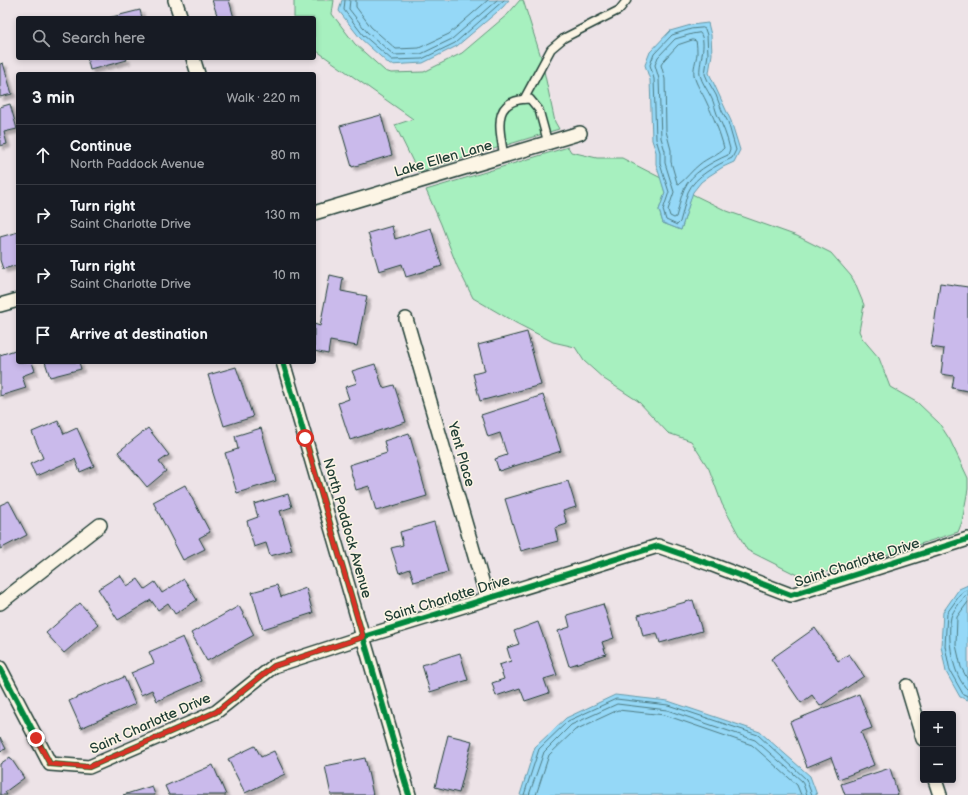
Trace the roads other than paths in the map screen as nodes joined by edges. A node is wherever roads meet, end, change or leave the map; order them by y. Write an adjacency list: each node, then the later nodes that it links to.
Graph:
1 (176, 0): 3 (street)
2 (627, 0): 6 (lane)
3 (180, 16)
4 (194, 60): 5 (street)
5 (197, 72)
6 (524, 99): 8 (lane); 9 (lane)
7 (580, 133): 8 (street, Lake Ellen Lane)
8 (548, 143): 9 (street, Lake Ellen Lane)
9 (504, 157): 10 (street, Lake Ellen Lane)
10 (316, 212)
11 (16, 301): 12 (street)
12 (0, 305)
13 (406, 319): 17 (street, Yent Place)
14 (284, 364): 19 (street, North Paddock Avenue)
15 (100, 525): 18 (street)
16 (968, 539): 17 (street, Saint Charlotte Drive)
17 (487, 598): 19 (street, Saint Charlotte Drive)
18 (0, 604)
19 (363, 637): 20 (street, Saint Charlotte Drive); 24 (street, North Paddock Avenue)
20 (0, 668)
21 (907, 686): 22 (street)
22 (920, 729)
23 (936, 783): 25 (street)
24 (409, 795)
25 (940, 795)

